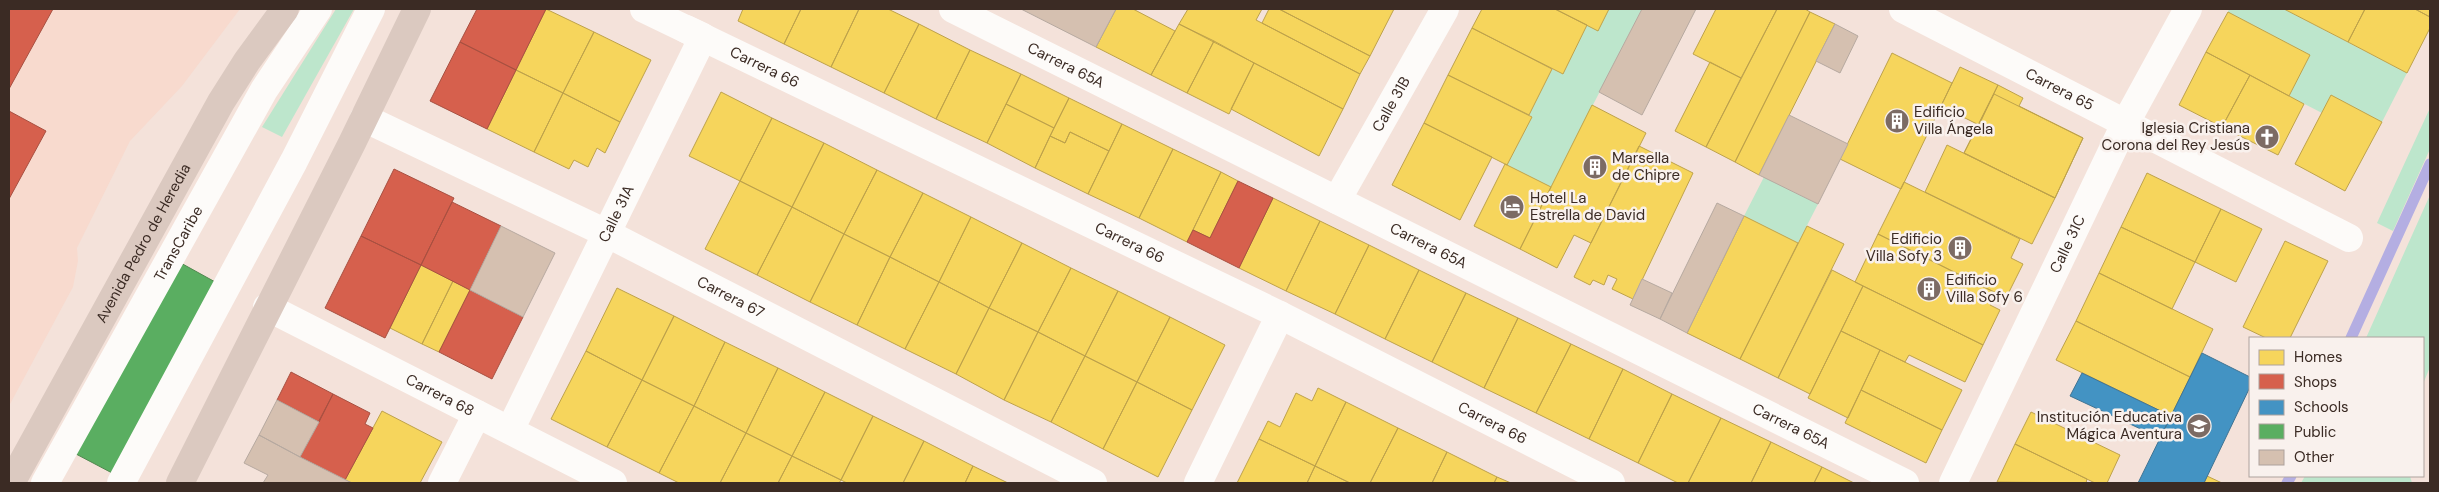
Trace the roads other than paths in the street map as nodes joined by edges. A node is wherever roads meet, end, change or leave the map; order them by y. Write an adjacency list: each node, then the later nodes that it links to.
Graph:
1 (285, 9): 20 (highway, Avenida Pedro de Heredia)
2 (318, 9): 21 (street, TransCaribe)
3 (371, 9): 22 (street)
4 (417, 9): 11 (highway)
5 (644, 9): 10 (street, Carrera 66)
6 (953, 9): 13 (street, Carrera 65A)
7 (1445, 9): 13 (street, Calle 31B)
8 (1903, 9): 12 (street, Carrera 65)
9 (2188, 9): 12 (street, Calle 31C)
10 (690, 24): 14 (street, Calle 31A); 17 (street, Carrera 66)
11 (364, 118): 14 (street, Carrera 67); 16 (highway)
12 (2125, 124): 15 (street, Carrera 65); 30 (street, Calle 31C)
13 (1337, 200): 29 (street, Carrera 65A)
14 (606, 233): 19 (street, Calle 31A); 26 (street, Carrera 67)
15 (2350, 238)
16 (267, 307): 18 (street, Carrera 68); 23 (highway)
17 (1280, 315): 27 (street); 28 (street, Carrera 66)
18 (477, 414): 19 (street, Carrera 68); 24 (street)
19 (510, 430): 25 (street, Carrera 68)
20 (11, 483)
21 (45, 483)
22 (122, 483)
23 (180, 483)
24 (442, 483)
25 (613, 483)
26 (1093, 483)
27 (1198, 483)
28 (1610, 483)
29 (1905, 483)
30 (1953, 483)

